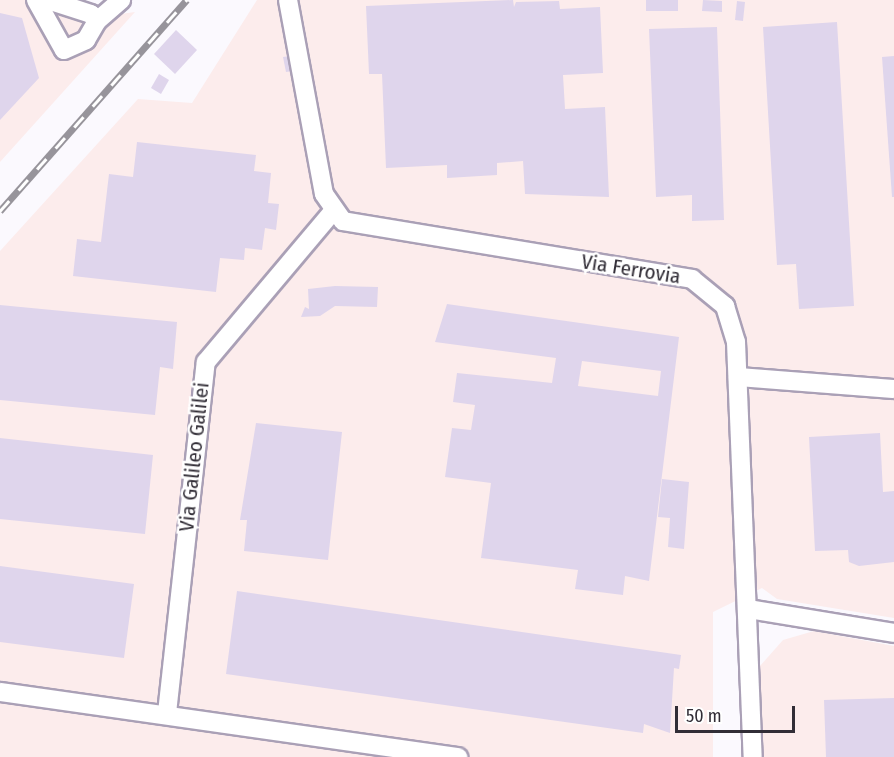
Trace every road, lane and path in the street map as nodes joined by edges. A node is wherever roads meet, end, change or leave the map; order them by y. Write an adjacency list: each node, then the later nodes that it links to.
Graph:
1 (36, 0): 5 (street)
2 (48, 0): 5 (street)
3 (121, 0): 5 (street)
4 (288, 0): 6 (street)
5 (97, 21)
6 (333, 211): 7 (street, Via Ferrovia); 12 (street, Via Galileo Galilei)
7 (738, 377): 8 (street); 9 (street, Via Ferrovia)
8 (894, 389)
9 (749, 609): 10 (street); 14 (street, Via Ferrovia)
10 (894, 633)
11 (0, 692): 12 (street)
12 (167, 713): 13 (street)
13 (458, 757)
14 (753, 757)

